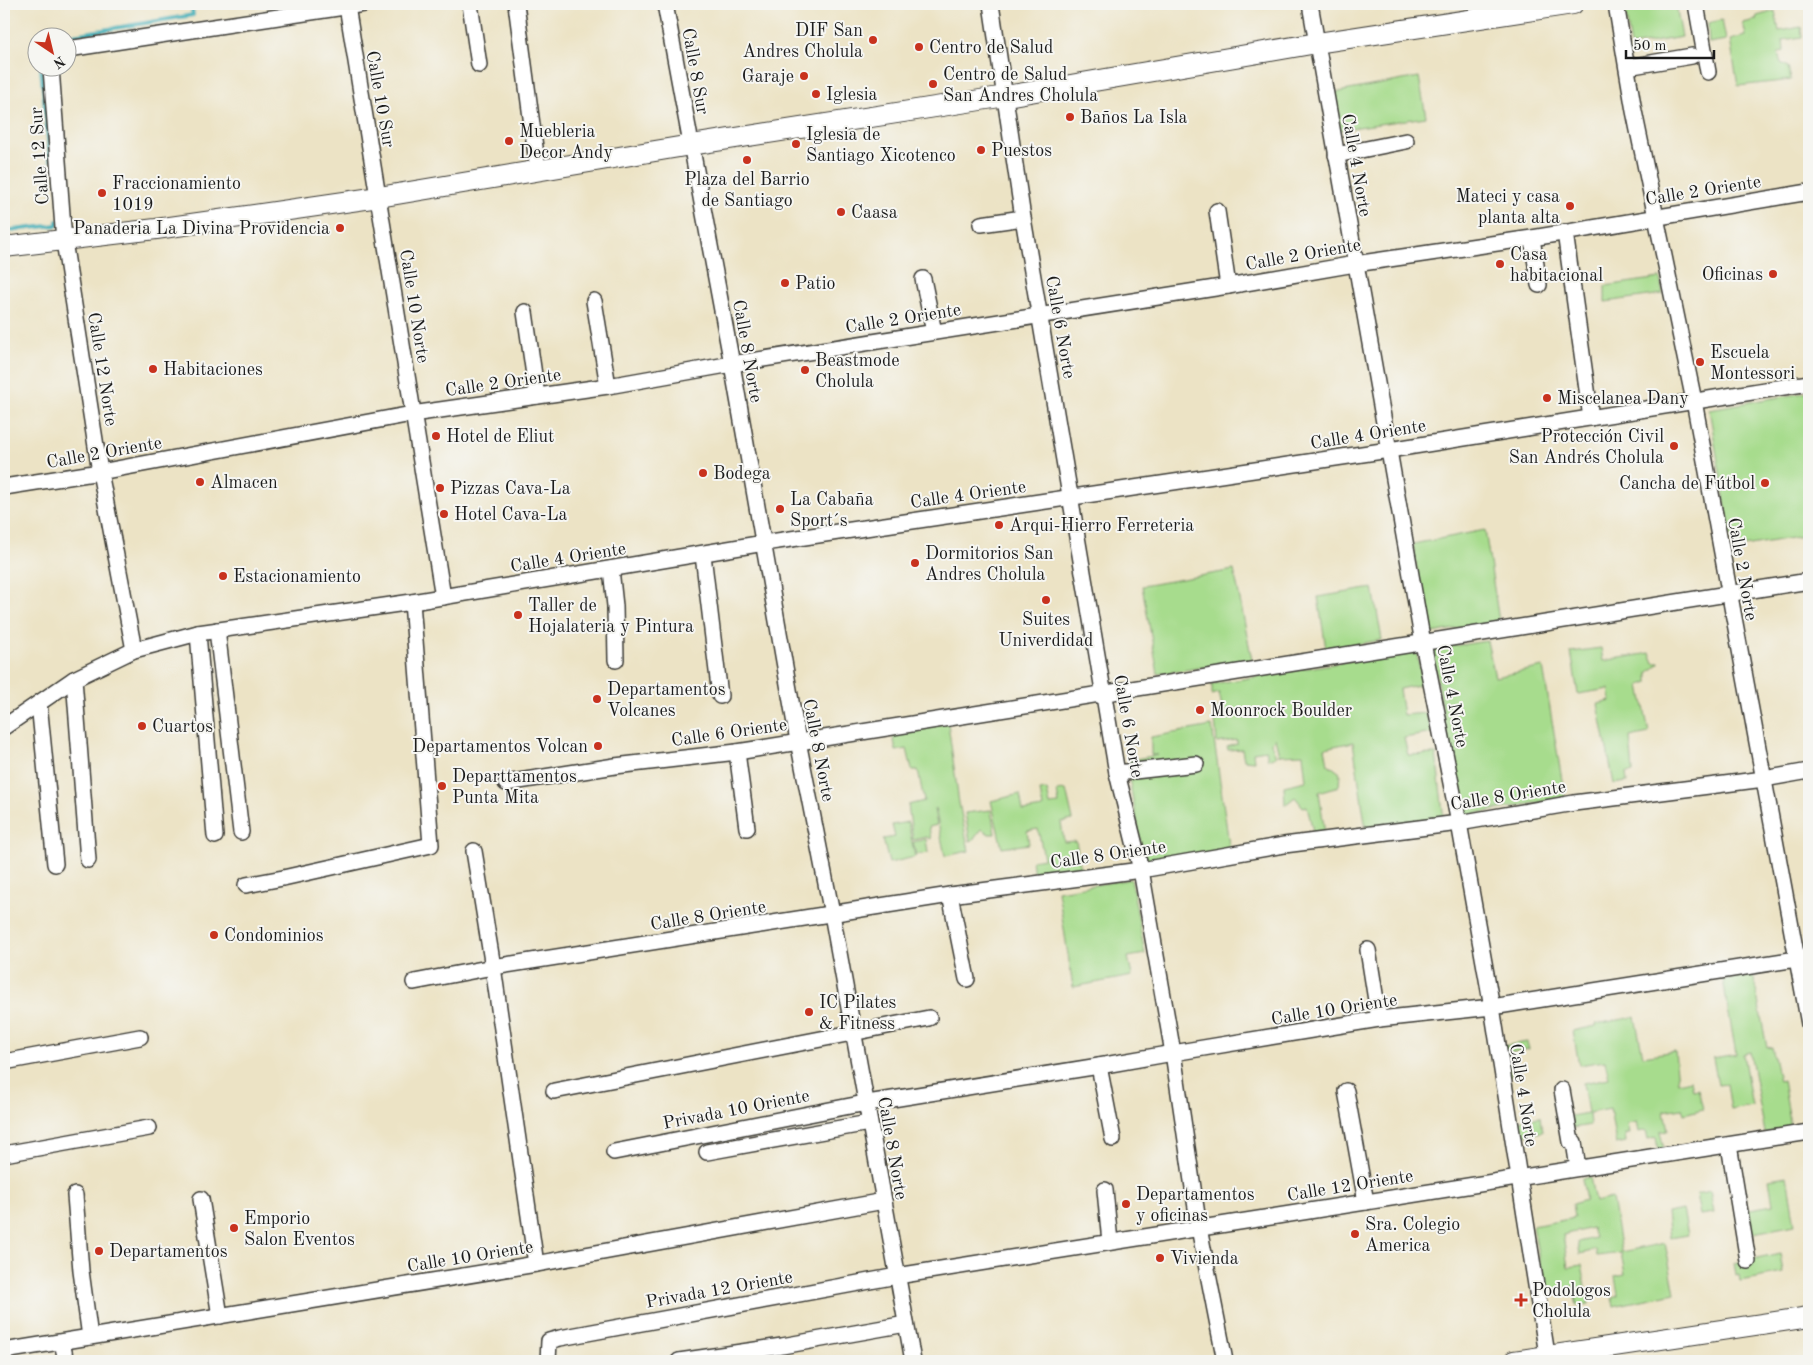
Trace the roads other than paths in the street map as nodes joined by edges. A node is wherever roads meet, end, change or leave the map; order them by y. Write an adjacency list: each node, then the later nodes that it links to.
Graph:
1 (364, 4): 10 (street)
2 (470, 4): 14 (street)
3 (516, 4): 22 (street)
4 (665, 4): 20 (street, Calle 8 Sur)
5 (991, 4): 18 (street, Calle 6 Norte)
6 (1310, 4): 11 (street, Calle 4 Norte)
7 (1573, 4): 11 (main road)
8 (1616, 4): 15 (street, Calle 2 Norte)
9 (1696, 4): 16 (street)
10 (347, 6): 12 (street); 24 (street, Calle 10 Sur)
11 (1317, 44): 18 (main road); 21 (street, Calle 4 Norte)
12 (78, 47)
13 (1692, 56): 15 (street)
14 (479, 64)
15 (1627, 67): 26 (street, Calle 2 Norte)
16 (1708, 72)
17 (52, 78): 31 (street, Calle 12 Sur)
18 (1006, 96): 20 (main road); 27 (street, Calle 6 Norte)
19 (1406, 142): 21 (street)
20 (691, 145): 22 (main road); 41 (street, Calle 8 Norte)
21 (1336, 155): 33 (street, Calle 4 Norte)
22 (538, 170): 24 (main road)
23 (1809, 192): 26 (street, Calle 2 Oriente)
24 (379, 197): 31 (main road); 46 (street, Calle 10 Norte)
25 (1217, 211): 36 (street)
26 (1655, 216): 29 (street, Calle 2 Oriente); 45 (street, Calle 2 Norte)
27 (1023, 218): 28 (street); 39 (street, Calle 6 Norte)
28 (981, 224)
29 (1564, 232): 30 (street, Calle 2 Oriente); 47 (street)
30 (1532, 238): 33 (street, Calle 2 Oriente); 35 (street)
31 (64, 241): 32 (main road); 49 (street, Calle 12 Norte)
32 (4, 247)
33 (1355, 264): 36 (street, Calle 2 Oriente); 48 (street, Calle 4 Norte)
34 (923, 279): 40 (street)
35 (1539, 284)
36 (1228, 286): 39 (street, Calle 2 Oriente)
37 (594, 301): 43 (street)
38 (525, 312): 44 (street)
39 (1040, 314): 40 (street, Calle 2 Oriente); 51 (street, Calle 6 Norte)
40 (934, 332): 41 (street, Calle 2 Oriente)
41 (732, 364): 43 (street, Calle 2 Oriente); 52 (street, Calle 8 Norte)
42 (1809, 382): 45 (street, Calle 4 Oriente)
43 (608, 386): 44 (street, Calle 2 Oriente)
44 (537, 396): 46 (street, Calle 2 Oriente)
45 (1694, 400): 47 (street, Calle 4 Oriente); 56 (street, Calle 2 Norte)
46 (412, 414): 49 (street, Calle 2 Oriente); 57 (street, Calle 10 Norte)
47 (1591, 418): 48 (street, Calle 4 Oriente)
48 (1388, 450): 51 (street, Calle 4 Oriente); 61 (street, Calle 4 Norte)
49 (100, 472): 50 (street, Calle 2 Oriente); 62 (street, Calle 12 Norte)
50 (4, 487)
51 (1071, 498): 52 (street, Calle 4 Oriente); 65 (street, Calle 6 Norte)
52 (764, 543): 53 (street, Calle 4 Oriente); 69 (street, Calle 8 Norte)
53 (703, 555): 54 (street, Calle 4 Oriente); 66 (street)
54 (611, 569): 57 (street, Calle 4 Oriente); 63 (street)
55 (1809, 581): 56 (street, Calle 6 Oriente)
56 (1728, 593): 61 (street, Calle 6 Oriente); 74 (street, Calle 2 Norte)
57 (443, 597): 58 (street, Calle 4 Oriente)
58 (412, 602): 59 (street, Calle 4 Oriente); 84 (street)
59 (217, 630): 60 (street, Calle 4 Oriente); 78 (street)
60 (198, 633): 62 (street, Calle 4 Oriente); 79 (street)
61 (1423, 643): 65 (street, Calle 6 Oriente); 76 (street, Calle 4 Norte)
62 (134, 650): 64 (street, Calle 4 Oriente)
63 (616, 660)
64 (74, 680): 67 (street, Calle 4 Oriente); 81 (street)
65 (1104, 694): 69 (street, Calle 6 Oriente); 73 (street, Calle 6 Norte)
66 (720, 696)
67 (39, 703): 68 (street, Calle 4 Oriente); 82 (street)
68 (4, 727)
69 (798, 741): 70 (street, Calle 6 Oriente); 86 (street, Calle 8 Norte)
70 (737, 752): 75 (street, Calle 6 Oriente); 77 (street)
71 (1196, 764): 73 (street)
72 (1809, 772): 74 (street, Calle 8 Oriente)
73 (1117, 773): 83 (street, Calle 6 Norte)
74 (1764, 779): 76 (street, Calle 8 Oriente); 88 (street, Calle 2 Norte)
75 (506, 783)
76 (1459, 823): 83 (street, Calle 8 Oriente); 92 (street, Calle 4 Norte)
77 (747, 828)
78 (241, 832)
79 (215, 836)
80 (474, 851): 89 (street)
81 (88, 860)
82 (55, 864)
83 (1141, 870): 85 (street, Calle 8 Oriente); 98 (street, Calle 6 Norte)
84 (246, 885)
85 (950, 895): 86 (street, Calle 8 Oriente); 90 (street)
86 (832, 914): 89 (street, Calle 8 Oriente); 96 (street, Calle 8 Norte)
87 (1368, 950): 94 (street)
88 (1803, 958): 92 (street, Calle 10 Oriente); 95 (street, Calle 2 Norte)
89 (493, 967): 91 (street, Calle 8 Oriente); 123 (street)
90 (967, 979)
91 (414, 982)
92 (1492, 1007): 94 (street, Calle 10 Oriente); 114 (street, Calle 4 Norte)
93 (929, 1018): 96 (street)
94 (1379, 1020): 98 (street, Calle 10 Oriente)
95 (1809, 1024)
96 (854, 1032): 101 (street); 104 (street, Calle 8 Norte)
97 (140, 1037): 99 (street)
98 (1172, 1053): 100 (street, Calle 10 Oriente); 120 (street, Calle 6 Norte)
99 (4, 1062)
100 (1099, 1066): 104 (street, Calle 10 Oriente); 108 (street)
101 (554, 1090)
102 (1562, 1090): 113 (street)
103 (1346, 1091): 119 (street)
104 (866, 1104): 105 (street, Calle 8 Norte); 110 (street, Privada 10 Oriente)
105 (869, 1122): 111 (street); 118 (street, Calle 8 Norte)
106 (150, 1128): 112 (street)
107 (1809, 1132): 109 (street, Calle 12 Oriente)
108 (1113, 1139)
109 (1729, 1145): 113 (street, Calle 12 Oriente); 122 (street)
110 (614, 1152)
111 (706, 1152)
112 (4, 1154)
113 (1578, 1168): 114 (street, Calle 12 Oriente)
114 (1518, 1178): 119 (street, Calle 12 Oriente); 131 (street, Calle 4 Norte)
115 (1104, 1190): 121 (street)
116 (75, 1195): 128 (street)
117 (201, 1199): 125 (street)
118 (884, 1201): 123 (street, Calle 10 Oriente); 124 (street, Calle 8 Norte)
119 (1366, 1202): 120 (street, Calle 12 Oriente)
120 (1198, 1228): 121 (street, Calle 12 Oriente); 136 (street, Calle 6 Norte)
121 (1110, 1242): 124 (street, Calle 12 Oriente)
122 (1748, 1261)
123 (536, 1264): 125 (street, Calle 10 Oriente)
124 (897, 1276): 127 (street, Calle 8 Norte); 133 (street, Privada 12 Oriente)
125 (220, 1316): 128 (street, Calle 10 Oriente)
126 (1809, 1317): 131 (main road)
127 (906, 1324): 134 (street); 135 (street, Calle 8 Norte)
128 (90, 1337): 129 (street, Calle 10 Oriente)
129 (62, 1342): 130 (street, Calle 10 Oriente); 132 (street)
130 (4, 1351)
131 (1548, 1358): 137 (main road)
132 (66, 1361)
133 (548, 1361)
134 (679, 1361)
135 (913, 1361)
136 (1225, 1361)
137 (1514, 1361)

